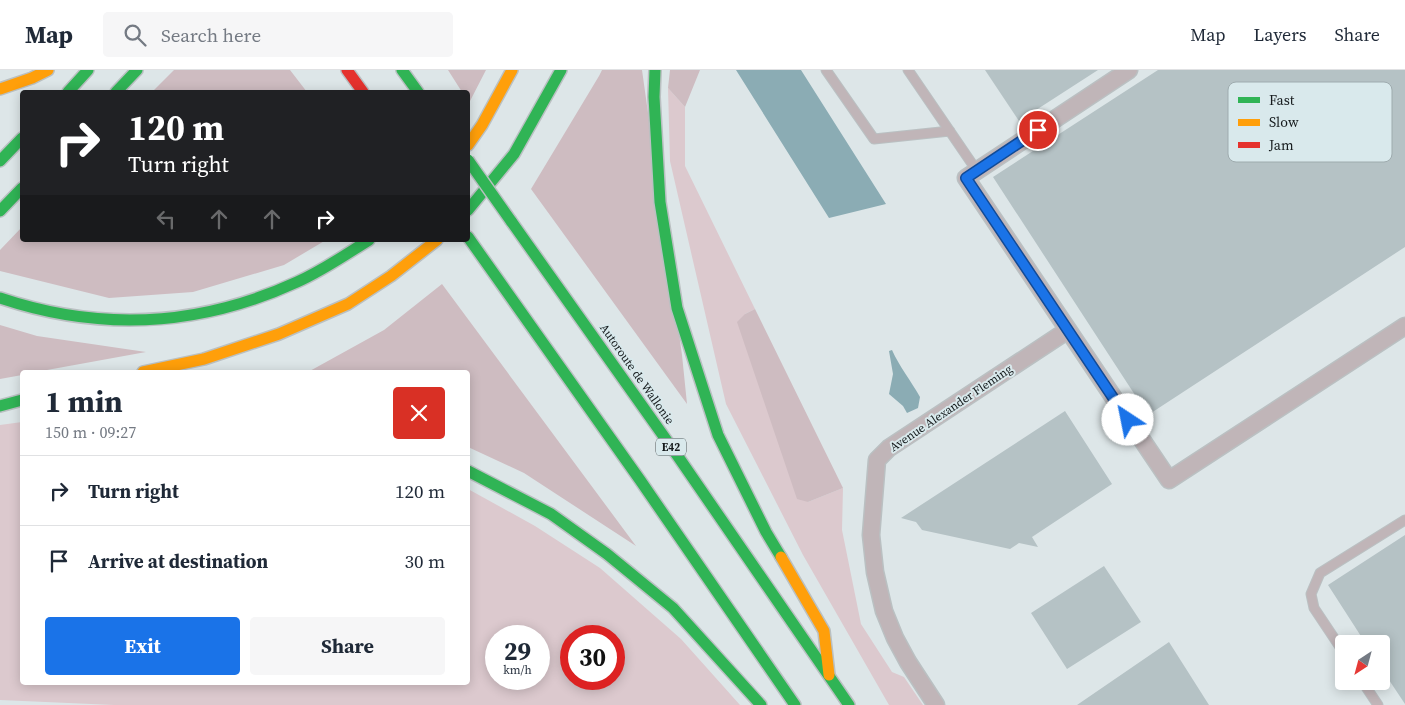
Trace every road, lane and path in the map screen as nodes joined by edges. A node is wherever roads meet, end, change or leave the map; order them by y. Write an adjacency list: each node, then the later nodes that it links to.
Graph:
1 (48, 70): 12 (highway)
2 (88, 70): 13 (highway)
3 (137, 70): 14 (highway)
4 (347, 70): 15 (highway)
5 (402, 70): 16 (highway)
6 (512, 70): 19 (highway)
7 (561, 70): 24 (highway)
8 (655, 70): 38 (highway)
9 (826, 70): 17 (lane)
10 (908, 70): 17 (lane)
11 (1129, 70): 22 (street)
12 (0, 89)
13 (70, 90)
14 (118, 90)
15 (362, 90)
16 (417, 90)
17 (950, 131): 22 (lane)
18 (20, 140): 20 (highway)
19 (470, 142)
20 (0, 160)
21 (470, 163): 38 (highway, Autoroute de Wallonie / E42, bridge)
22 (977, 171): 31 (street)
23 (20, 190): 25 (highway)
24 (470, 208)
25 (0, 211)
26 (470, 240): 41 (highway)
27 (366, 242): 29 (highway)
28 (434, 242): 32 (highway)
29 (0, 298)
30 (1405, 326): 31 (street)
31 (1068, 330): 43 (street, Avenue Alexander Fleming)
32 (152, 370)
33 (20, 401): 34 (highway)
34 (0, 406)
35 (470, 473): 40 (highway)
36 (1405, 520): 37 (lane)
37 (1335, 640)
38 (829, 675): 42 (highway, Autoroute de Wallonie / E42)
39 (1368, 690): 44 (lane)
40 (761, 705)
41 (794, 705)
42 (849, 705)
43 (936, 705)
44 (1378, 705)

